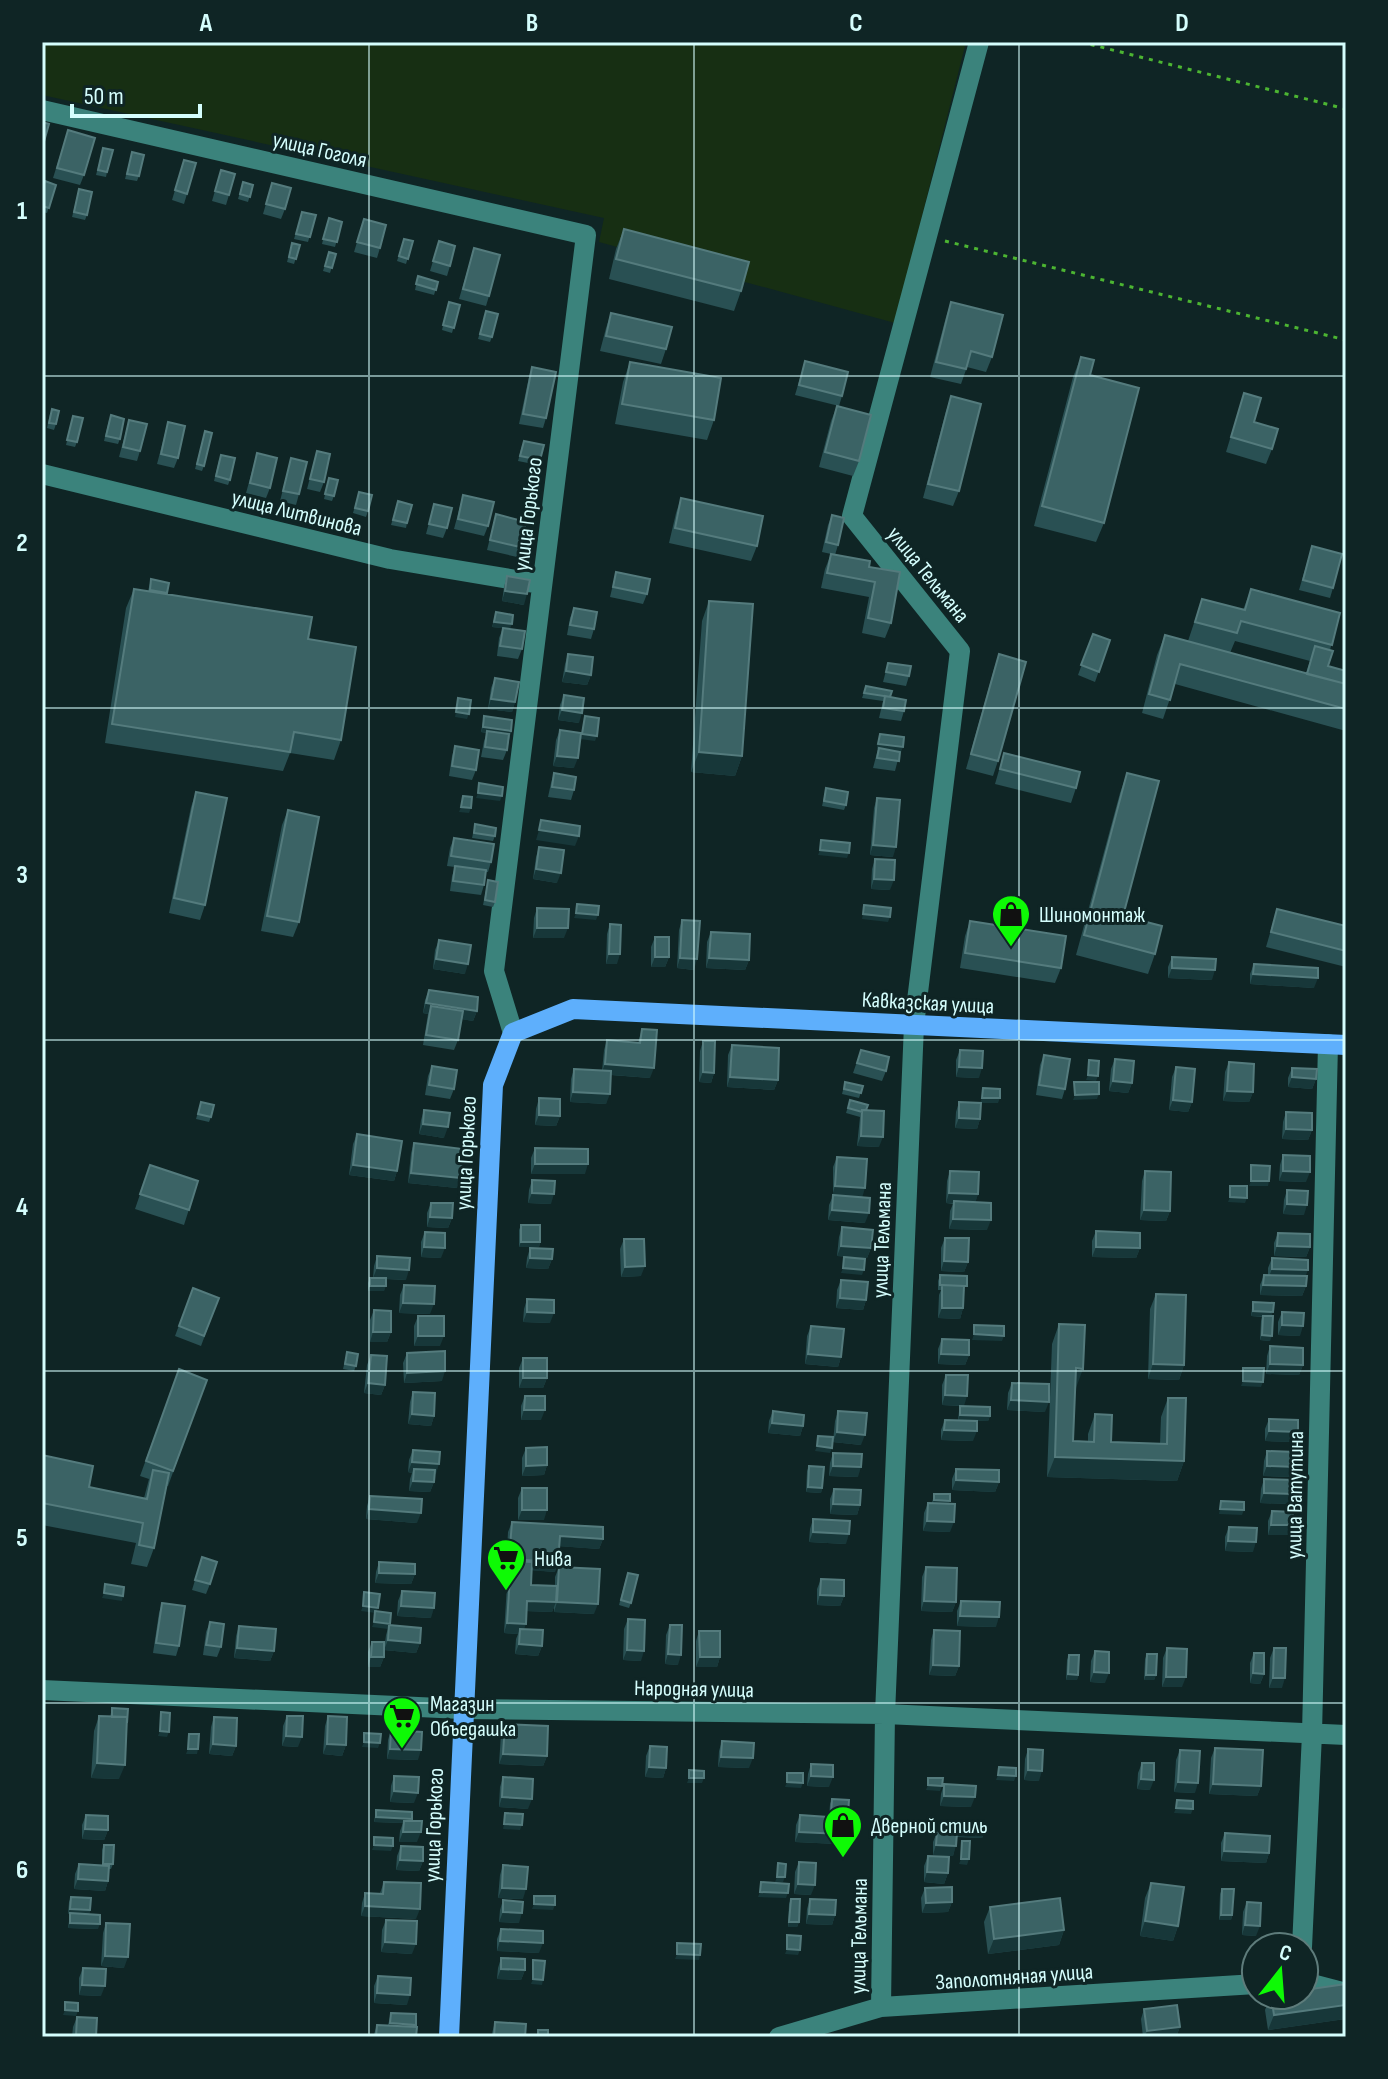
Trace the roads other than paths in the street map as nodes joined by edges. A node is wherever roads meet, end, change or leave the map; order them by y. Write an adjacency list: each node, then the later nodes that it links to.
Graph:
1 (979, 42): 6 (street, улица Тельмана)
2 (42, 110): 3 (street, улица Гоголя)
3 (586, 235): 5 (street, улица Горького)
4 (42, 474): 5 (street, улица Литвинова)
5 (542, 585): 7 (street, улица Горького)
6 (914, 1025): 7 (main road, Кавказская улица); 8 (main road, Кавказская улица); 11 (street, улица Тельмана)
7 (513, 1033): 10 (main road, улица Горького)
8 (1337, 1045): 12 (street, улица Ватутина)
9 (42, 1690): 10 (street, Народная улица)
10 (462, 1709): 11 (street, Народная улица); 19 (main road, улица Горького)
11 (885, 1714): 12 (street, Народная улица); 18 (street, улица Тельмана)
12 (1312, 1734): 13 (street, Народная улица); 14 (street, улица Ватутина)
13 (1346, 1735)
14 (1303, 1931)
15 (1240, 1985): 18 (street, Заполотняная улица)
16 (1320, 1986): 17 (street)
17 (1346, 1993)
18 (881, 2007): 20 (street, Заполотняная улица)
19 (449, 2037)
20 (779, 2037)

